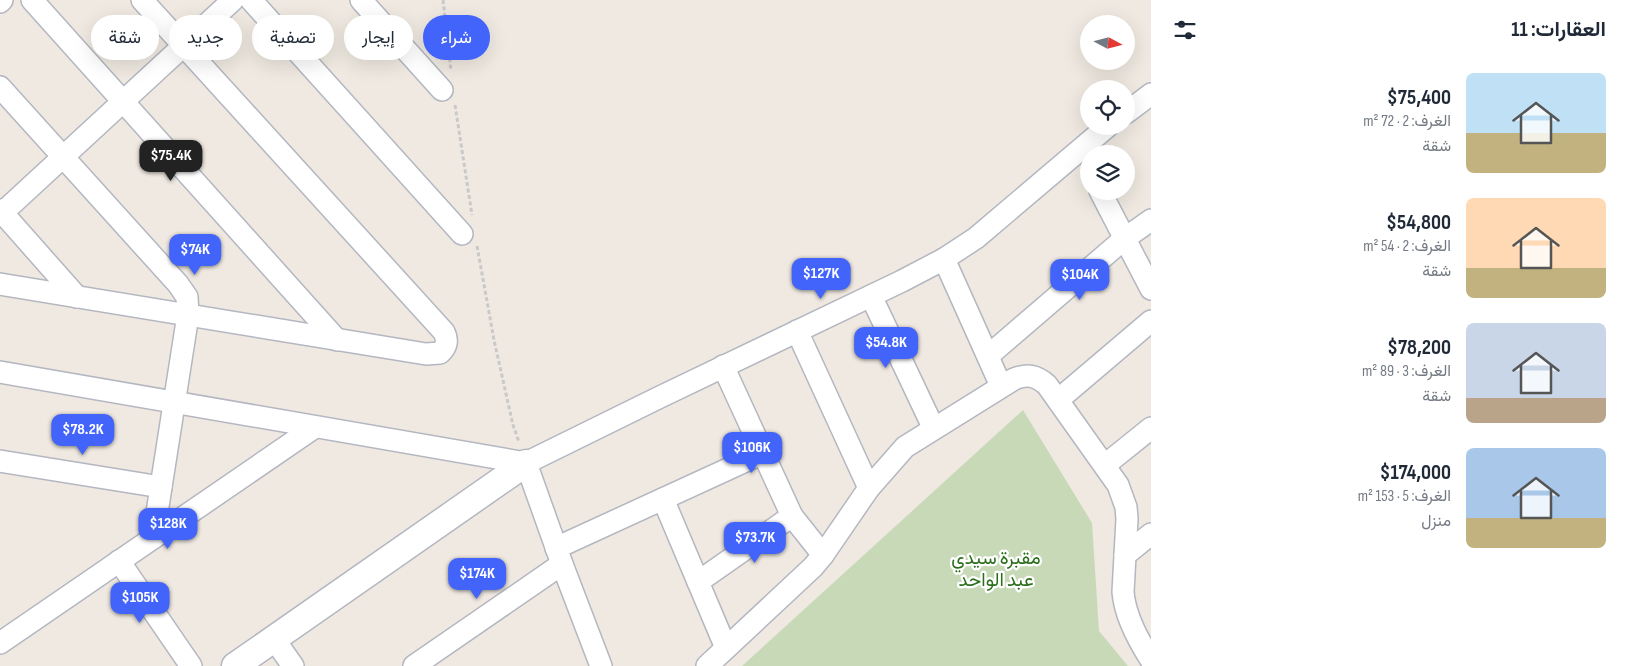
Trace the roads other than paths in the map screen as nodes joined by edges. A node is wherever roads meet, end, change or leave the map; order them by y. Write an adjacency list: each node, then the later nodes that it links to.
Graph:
1 (32, 0): 13 (street)
2 (142, 0): 7 (street)
3 (233, 0): 6 (street)
4 (251, 0): 20 (street)
5 (361, 0): 11 (street)
6 (217, 15)
7 (169, 30)
8 (169, 59): 13 (street)
9 (196, 60): 30 (street)
10 (0, 87): 16 (street)
11 (442, 90)
12 (1151, 94): 14 (street)
13 (123, 101): 16 (street); 30 (street)
14 (1135, 106)
15 (1097, 135): 22 (street)
16 (63, 157): 18 (street); 27 (street)
17 (1104, 200): 21 (street)
18 (1, 212): 26 (street)
19 (1151, 220): 21 (street)
20 (462, 234)
21 (1124, 239): 24 (street); 31 (street)
22 (944, 259): 25 (street); 31 (street)
23 (0, 284): 26 (street)
24 (1151, 289)
25 (871, 296): 29 (street); 38 (street)
26 (77, 297): 27 (street)
27 (188, 315): 30 (street); 36 (street)
28 (1151, 321): 35 (street)
29 (797, 331): 32 (street); 45 (street)
30 (337, 340)
31 (988, 356): 34 (street)
32 (724, 366): 40 (street); 42 (street)
33 (0, 372): 36 (street)
34 (1002, 386): 35 (street); 38 (street)
35 (1058, 400): 43 (street)
36 (174, 402): 37 (street); 44 (street)
37 (315, 427): 42 (street); 49 (street)
38 (933, 427): 45 (street)
39 (1151, 428): 43 (street)
40 (763, 453): 46 (street); 47 (street)
41 (0, 461): 44 (street)
42 (526, 463): 52 (street); 55 (street)
43 (1105, 465): 51 (street)
44 (161, 487): 49 (street)
45 (869, 488): 50 (street)
46 (662, 499): 52 (street); 54 (street)
47 (792, 516): 50 (street); 54 (street)
48 (1151, 534): 51 (street)
49 (153, 538): 53 (street)
50 (823, 555): 57 (street)
51 (1125, 555): 58 (street)
52 (559, 556): 62 (street); 63 (street)
53 (120, 561): 56 (street); 59 (street)
54 (698, 582): 57 (street)
55 (274, 639): 60 (street); 61 (street)
56 (0, 643)
57 (726, 648): 64 (street)
58 (1149, 653)
59 (191, 666)
60 (235, 666)
61 (294, 666)
62 (414, 666)
63 (601, 666)
64 (707, 666)

